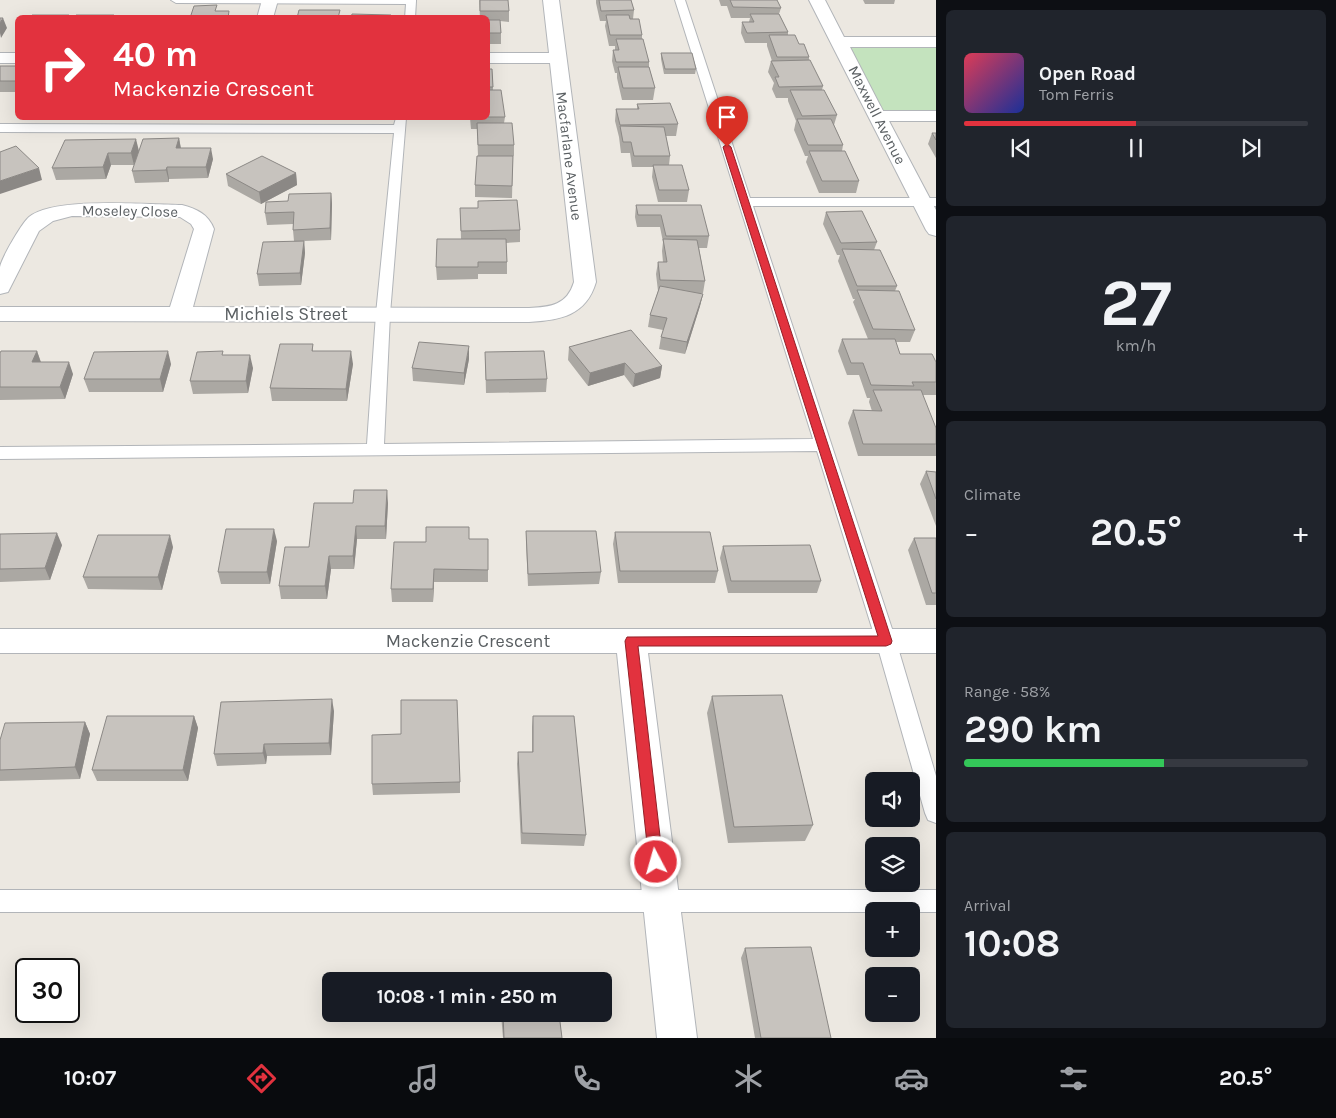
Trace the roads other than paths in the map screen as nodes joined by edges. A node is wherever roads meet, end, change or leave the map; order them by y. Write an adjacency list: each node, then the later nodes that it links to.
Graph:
1 (176, 0): 2 (lane)
2 (270, 0): 3 (lane); 7 (street)
3 (411, 0): 8 (lane)
4 (551, 0): 14 (street, Macfarlane Avenue)
5 (680, 0): 19 (lane)
6 (817, 0): 9 (street, Maxwell Avenue)
7 (266, 15)
8 (410, 15)
9 (839, 42): 10 (street); 15 (street, Maxwell Avenue)
10 (936, 42)
11 (0, 58): 12 (street)
12 (15, 58)
13 (490, 58): 14 (street)
14 (557, 58): 23 (street, Macfarlane Avenue)
15 (877, 116): 16 (street); 20 (street, Maxwell Avenue)
16 (936, 116)
17 (401, 123): 18 (lane); 26 (lane)
18 (0, 128)
19 (744, 202): 20 (lane); 27 (lane)
20 (929, 202): 21 (street, Maxwell Avenue)
21 (936, 230)
22 (0, 287): 24 (street, Moseley Close)
23 (570, 307): 26 (street, Michiels Street)
24 (180, 313): 25 (street, Michiels Street); 26 (street, Michiels Street)
25 (0, 314)
26 (383, 314): 28 (lane)
27 (824, 445): 28 (lane); 32 (lane)
28 (375, 449): 29 (lane)
29 (0, 453)
30 (0, 641): 31 (street, Mackenzie Crescent)
31 (631, 641): 32 (street, Mackenzie Crescent); 36 (street)
32 (886, 641): 33 (street, Mackenzie Crescent); 34 (lane)
33 (936, 641)
34 (936, 813)
35 (0, 900): 36 (lane)
36 (660, 900): 37 (lane); 38 (street)
37 (936, 900)
38 (677, 1038)

